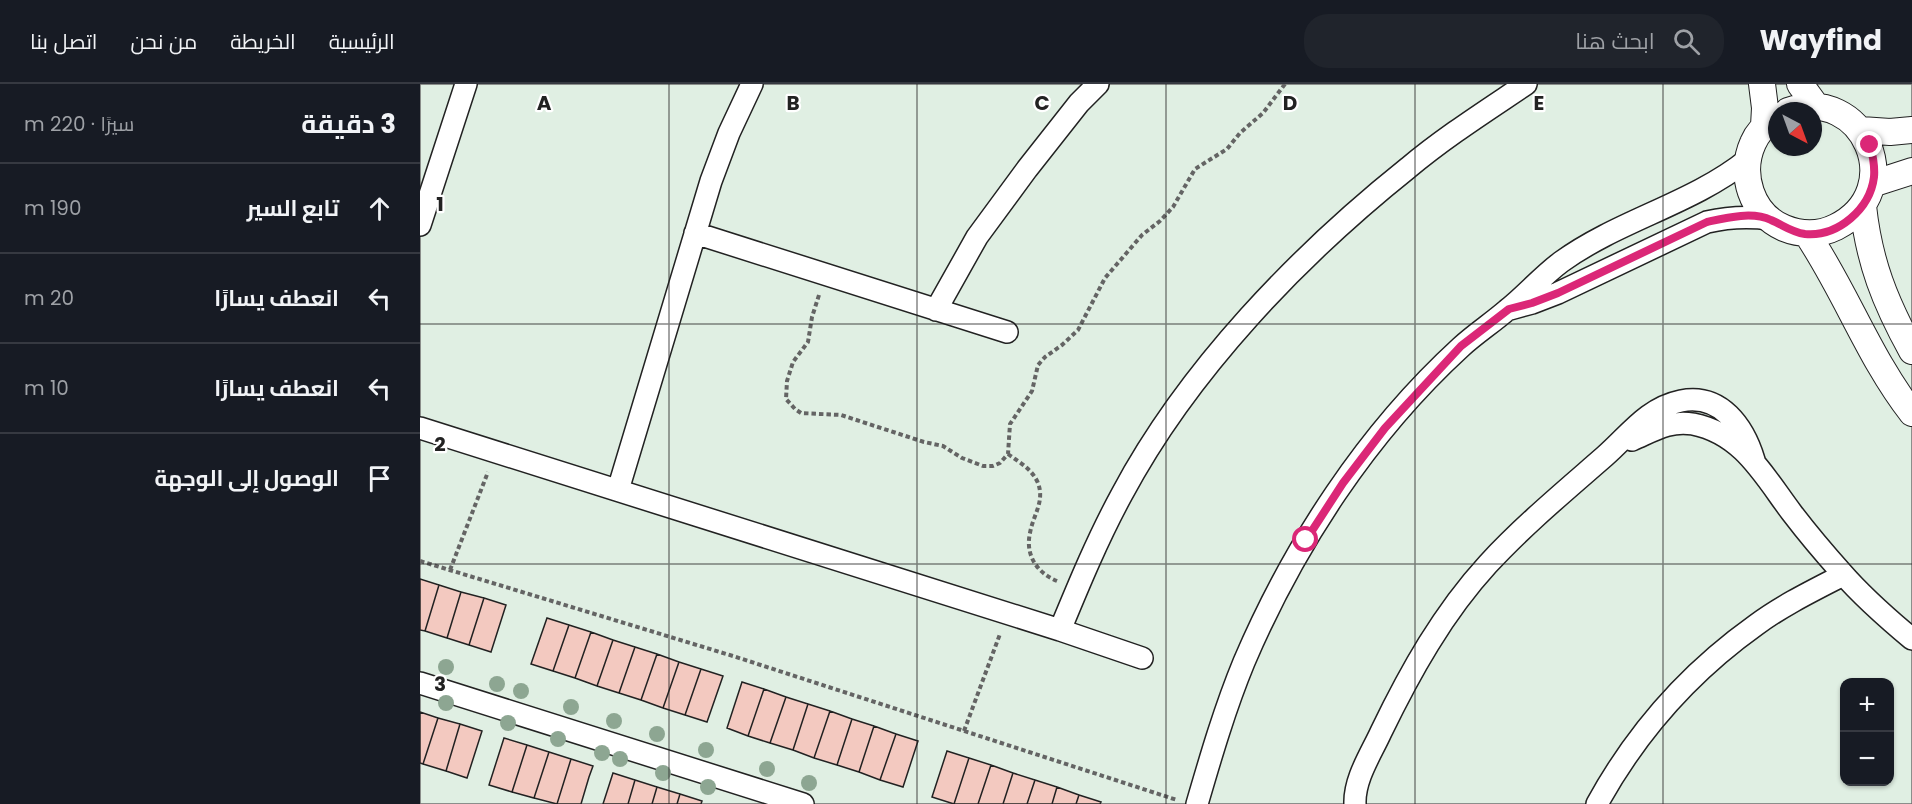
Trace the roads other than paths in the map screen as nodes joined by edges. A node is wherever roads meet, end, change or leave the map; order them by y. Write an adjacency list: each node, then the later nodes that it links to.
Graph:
1 (466, 84): 17 (street)
2 (752, 84): 18 (street)
3 (1098, 84): 21 (street)
4 (1526, 84): 28 (street)
5 (1762, 84): 9 (street)
6 (1800, 84): 7 (street)
7 (1813, 102)
8 (1822, 107): 11 (street)
9 (1768, 114)
10 (1768, 124): 13 (street)
11 (1861, 130): 12 (street); 15 (street)
12 (1912, 130)
13 (1747, 160): 16 (street); 20 (street)
14 (1912, 171): 15 (street)
15 (1868, 195): 19 (street); 23 (street)
16 (1770, 219): 19 (street); 20 (street)
17 (420, 225)
18 (695, 233): 21 (street); 26 (street)
19 (1807, 234): 24 (street)
20 (1509, 309): 32 (street)
21 (936, 310): 22 (street)
22 (1007, 332)
23 (1912, 351)
24 (1912, 413)
25 (420, 428): 26 (street)
26 (618, 490): 28 (street)
27 (1843, 575): 29 (street); 34 (street); 35 (street)
28 (1060, 630): 30 (street)
29 (1912, 639)
30 (1142, 658)
31 (420, 683): 33 (street)
32 (1187, 802)
33 (803, 804)
34 (1355, 804)
35 (1597, 804)

